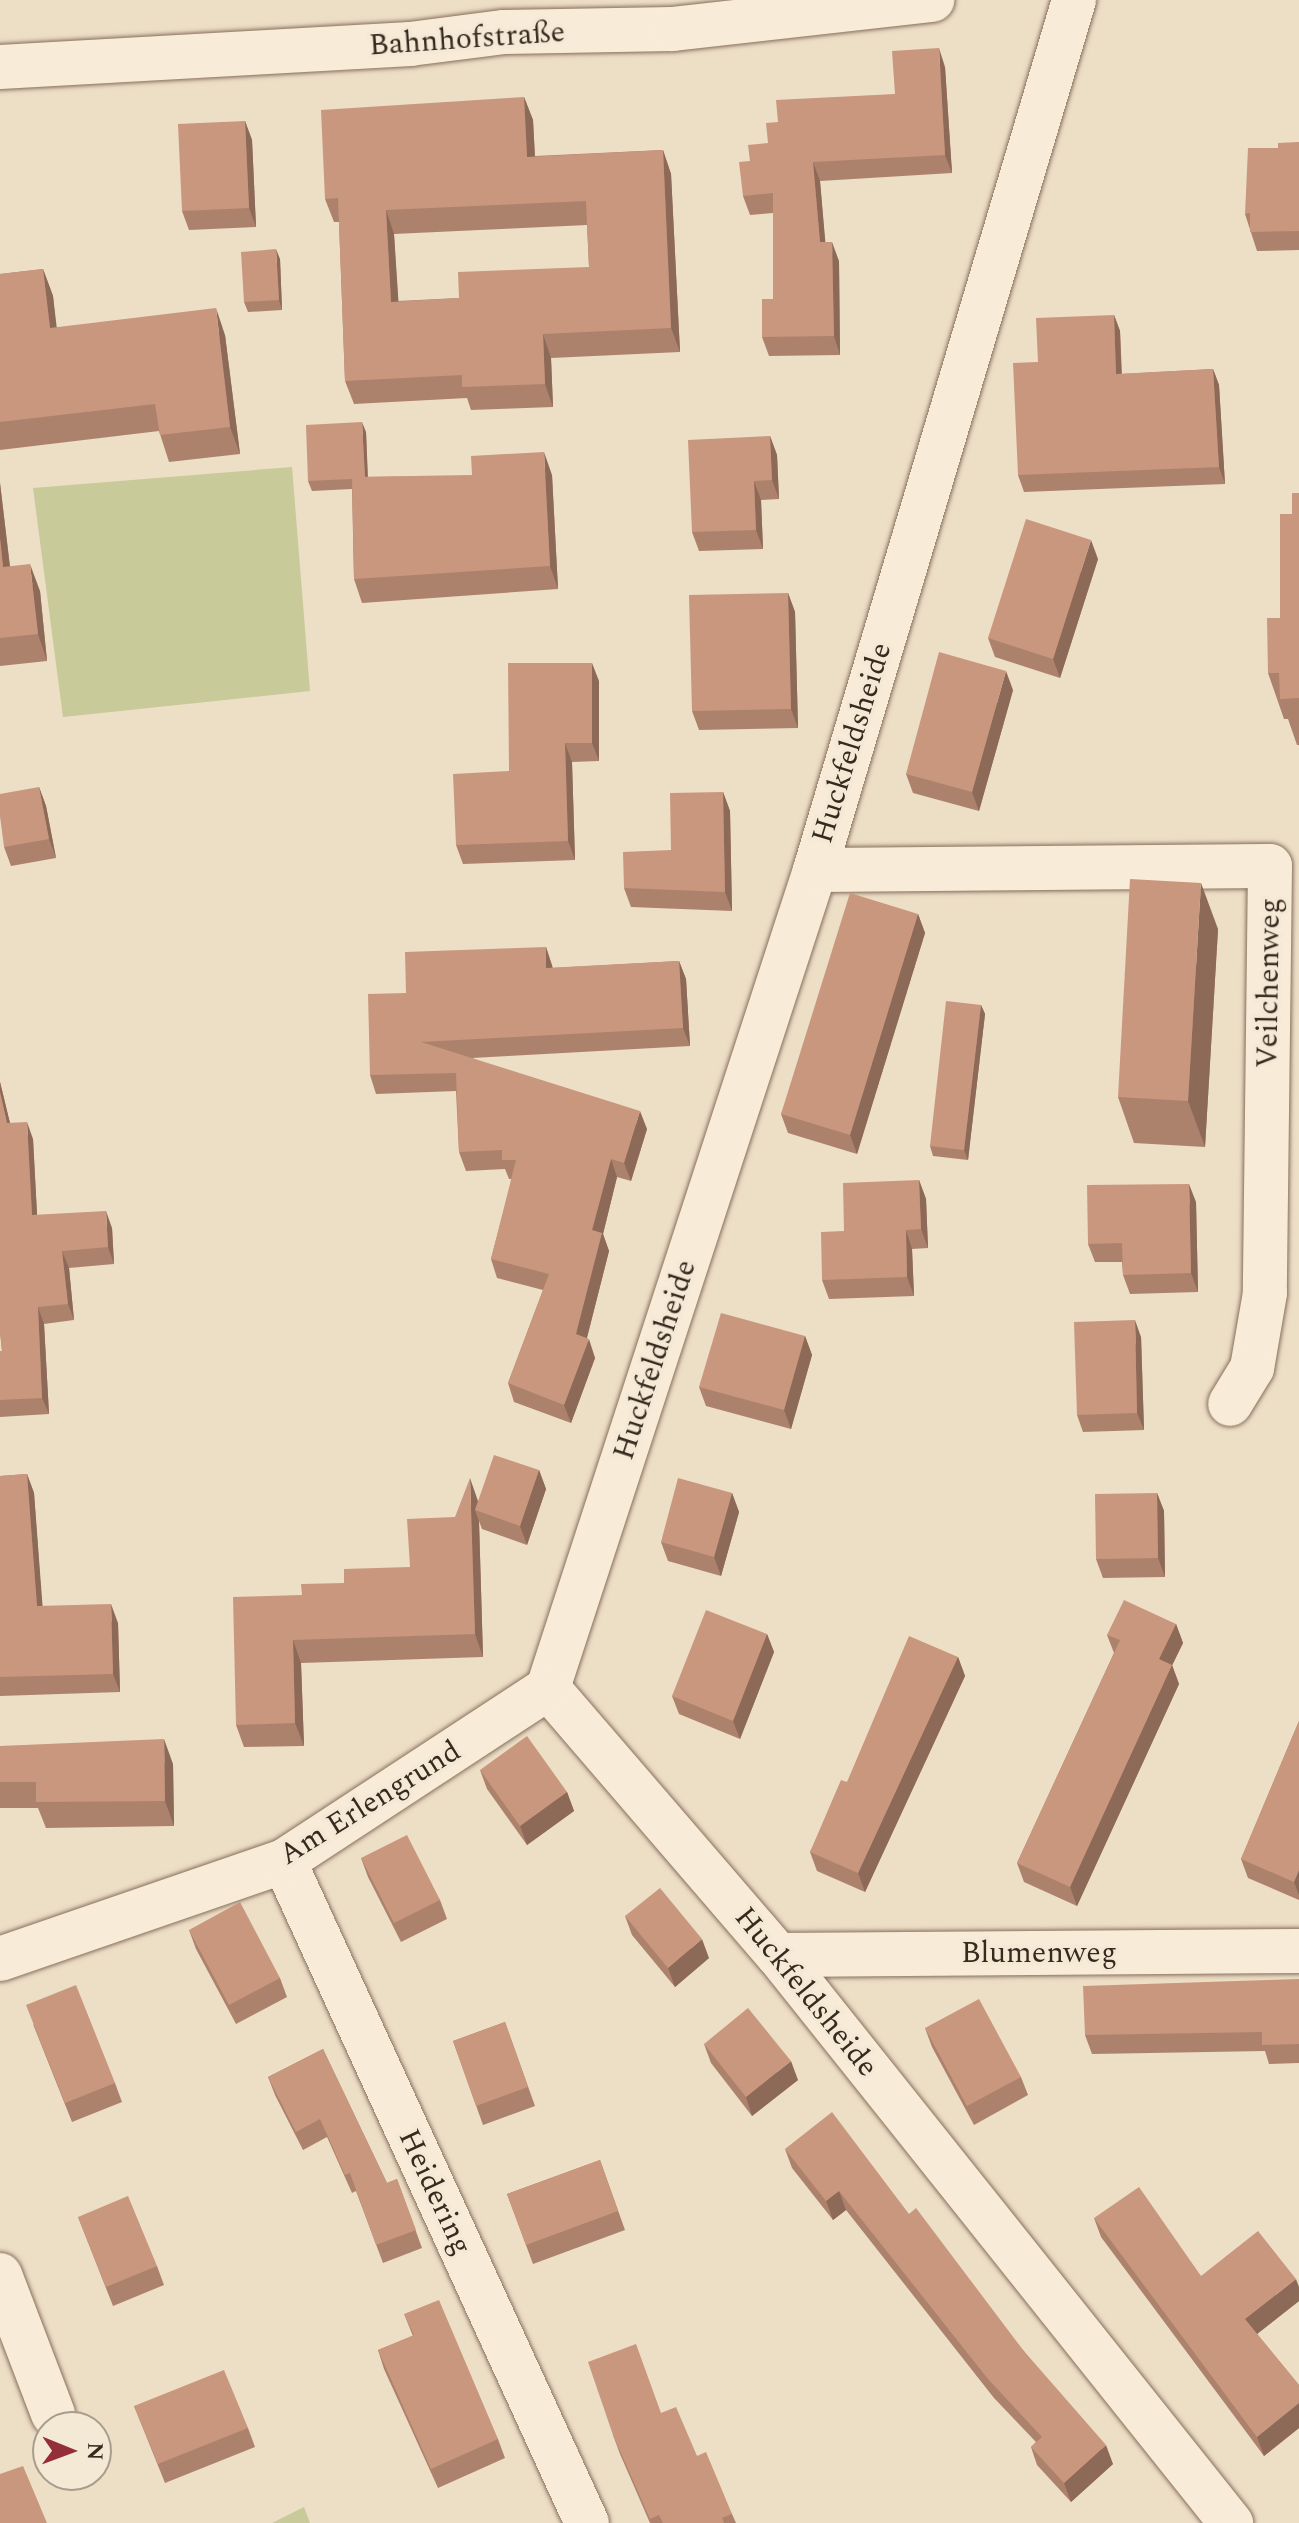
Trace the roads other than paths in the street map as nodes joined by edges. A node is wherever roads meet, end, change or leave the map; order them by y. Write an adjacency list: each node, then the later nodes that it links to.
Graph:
1 (932, 0): 3 (street, Bahnhofstraße)
2 (1074, 0): 4 (street, Huckfeldsheide)
3 (0, 67)
4 (815, 870): 5 (street, Veilchenweg); 6 (street, Huckfeldsheide)
5 (1230, 1404)
6 (548, 1688): 7 (street, Am Erlengrund); 9 (street, Huckfeldsheide)
7 (284, 1861): 10 (street, Am Erlengrund); 13 (street, Heidering)
8 (1299, 1951): 9 (street, Blumenweg)
9 (778, 1955): 14 (street, Huckfeldsheide)
10 (0, 1959)
11 (0, 2275): 12 (street)
12 (52, 2411)
13 (587, 2523)
14 (1231, 2523)

